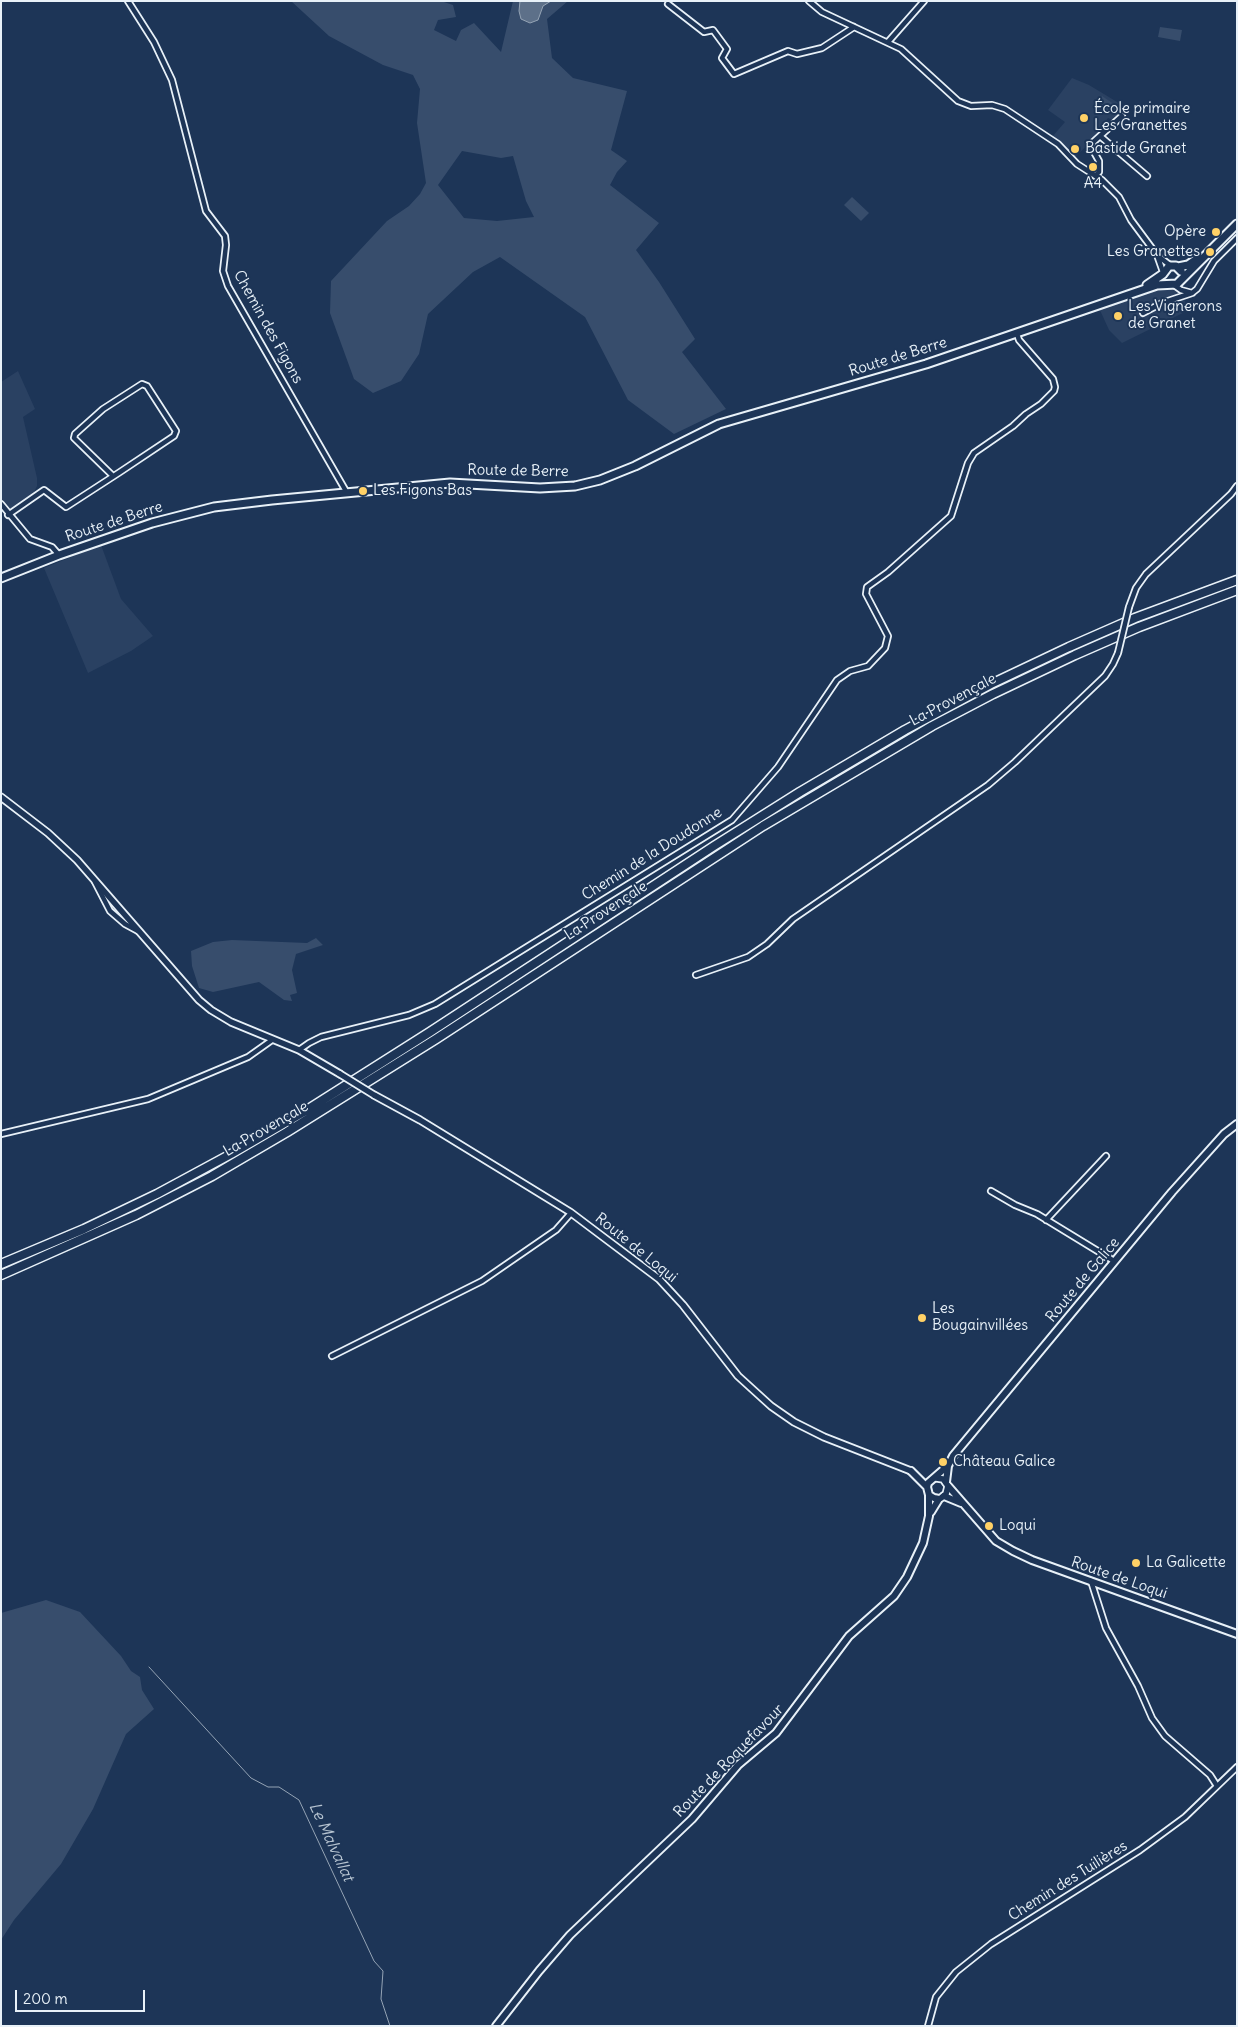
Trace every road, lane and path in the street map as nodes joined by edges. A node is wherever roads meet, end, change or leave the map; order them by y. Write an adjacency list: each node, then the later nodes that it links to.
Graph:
1 (128, 1): 25 (street, Chemin des Figons)
2 (809, 1): 5 (street)
3 (924, 1): 6 (street)
4 (668, 4): 5 (street)
5 (854, 27): 6 (street)
6 (888, 42): 9 (street)
7 (1122, 116): 8 (street)
8 (1100, 136): 9 (street); 10 (street)
9 (1095, 176): 14 (street)
10 (1148, 176)
11 (1237, 218): 15 (main road)
12 (1237, 224): 17 (main road)
13 (1237, 238): 19 (street)
14 (1157, 255): 15 (street); 16 (street)
15 (1175, 266): 16 (main road); 17 (main road)
16 (1163, 273): 18 (main road); 20 (main road, Route de Berre)
17 (1182, 279): 18 (main road); 19 (street)
18 (1171, 284): 19 (street); 20 (main road, Route de Berre)
19 (1190, 292): 21 (street)
20 (1134, 293): 22 (main road, Route de Berre)
21 (1143, 312)
22 (1017, 334): 25 (main road, Route de Berre); 35 (street, Chemin de la Doudonne)
23 (113, 476): 23 (street); 27 (street)
24 (1237, 486): 33 (street, bridge)
25 (348, 492): 28 (main road, Route de Berre)
26 (1, 504): 27 (street)
27 (8, 515): 28 (street)
28 (59, 555): 29 (main road, Route de Berre)
29 (1, 578)
30 (1237, 580): 43 (highway, La Provençale)
31 (1237, 590): 44 (highway, La Provençale)
32 (1, 798): 34 (street, Route de Loqui)
33 (696, 975)
34 (272, 1040): 35 (street, Route de Loqui); 37 (street)
35 (299, 1050): 40 (street, Route de Loqui, bridge)
36 (1237, 1124): 42 (main road, Route de Galice)
37 (1, 1134)
38 (1106, 1156): 41 (street)
39 (991, 1191): 41 (street)
40 (571, 1213): 45 (street); 47 (street, Route de Loqui)
41 (1046, 1220): 42 (street)
42 (1114, 1262): 46 (main road, Route de Galice)
43 (1, 1264)
44 (1, 1275)
45 (332, 1356)
46 (951, 1459): 48 (main road, Route de Galice); 49 (main road)
47 (911, 1471): 48 (main road); 50 (main road)
48 (933, 1479): 49 (street); 50 (main road, Route de Galice)
49 (947, 1484): 52 (street); 53 (main road)
50 (927, 1487): 51 (main road)
51 (929, 1495): 52 (main road); 54 (main road)
52 (941, 1498): 53 (main road); 54 (main road)
53 (964, 1505): 55 (main road, Route de Loqui)
54 (929, 1516): 59 (main road, Route de Roquefavour)
55 (1090, 1582): 56 (main road, Route de Loqui); 58 (street)
56 (1237, 1634)
57 (1237, 1767): 58 (street, Chemin des Tuilières)
58 (1217, 1786): 60 (street, Chemin des Tuilières)
59 (496, 2026)
60 (928, 2026)

